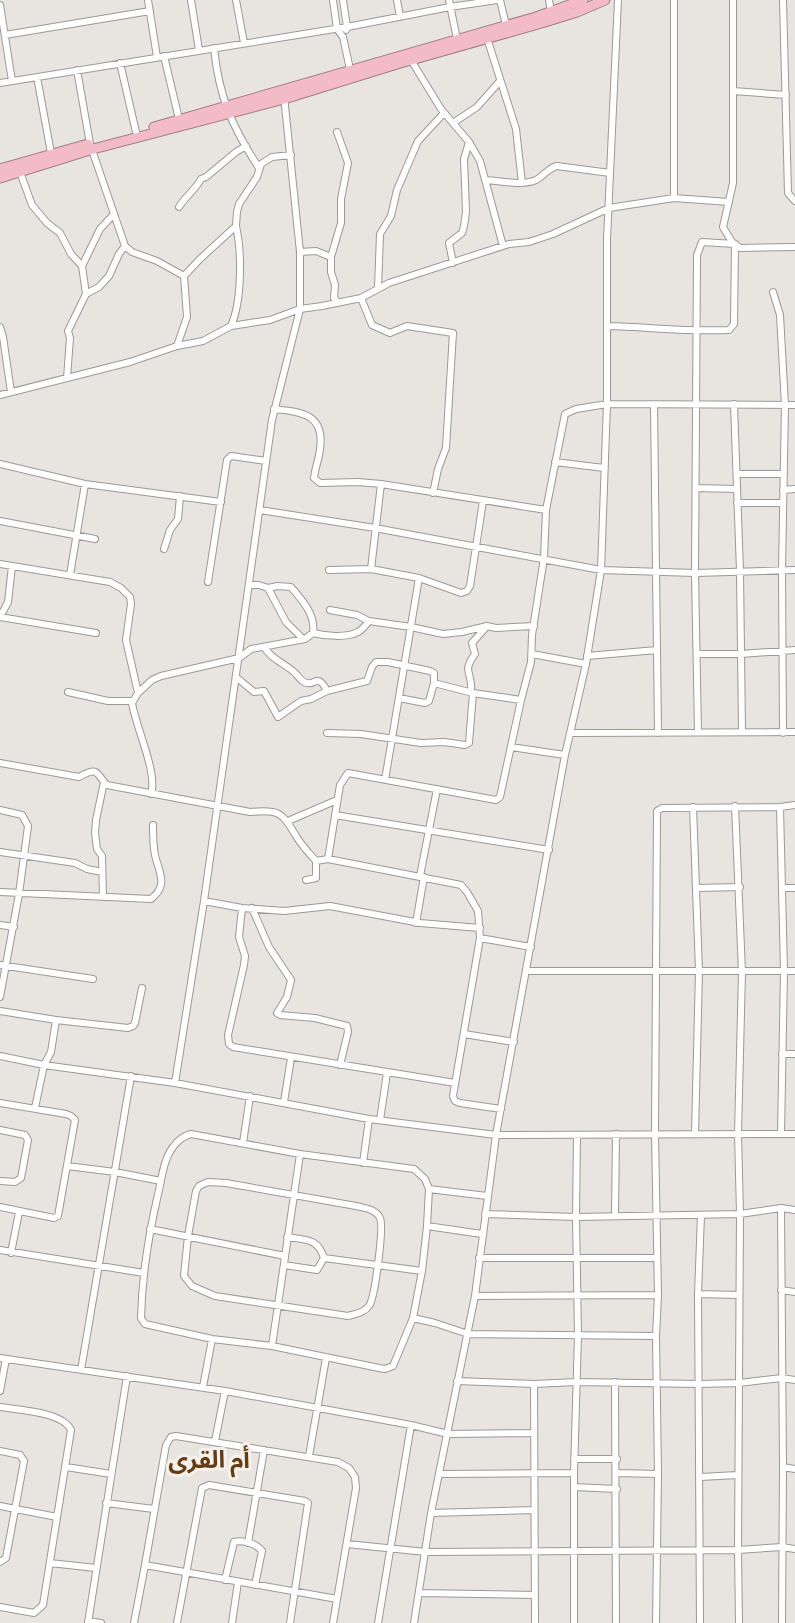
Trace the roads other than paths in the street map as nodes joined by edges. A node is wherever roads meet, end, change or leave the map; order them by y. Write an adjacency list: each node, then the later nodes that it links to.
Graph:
1 (148, 0): 17 (street)
2 (191, 0): 29 (street)
3 (236, 0): 27 (street)
4 (333, 0): 22 (street)
5 (343, 0): 21 (street)
6 (397, 0): 19 (street)
7 (499, 0): 15 (street); 20 (street)
8 (549, 0): 18 (street)
9 (583, 0): 18 (highway)
10 (605, 0): 23 (highway)
11 (618, 0): 56 (street)
12 (674, 0): 60 (street)
13 (733, 0): 39 (street)
14 (783, 0): 41 (street)
15 (450, 3): 19 (street); 26 (street)
16 (0, 5): 24 (street)
17 (150, 11): 24 (street); 30 (street)
18 (551, 12): 20 (highway)
19 (400, 17): 21 (street)
20 (506, 25): 23 (highway)
21 (347, 27): 22 (street); 25 (street)
22 (337, 29): 25 (street); 27 (street)
23 (492, 34): 26 (highway); 31 (highway); 37 (street)
24 (5, 35): 36 (street)
25 (343, 36): 34 (street)
26 (457, 39): 34 (highway)
27 (244, 43): 28 (street)
28 (214, 48): 29 (street); 42 (street)
29 (199, 50): 30 (street)
30 (160, 56): 32 (street); 44 (street)
31 (411, 60): 34 (highway); 43 (street)
32 (120, 63): 33 (street); 46 (street)
33 (77, 70): 35 (street); 49 (street)
34 (351, 75): 40 (highway)
35 (37, 77): 36 (street); 51 (street)
36 (12, 81): 38 (street)
37 (500, 81): 45 (street); 59 (street)
38 (0, 83)
39 (733, 91): 41 (street); 62 (street)
40 (284, 94): 42 (highway); 52 (street)
41 (786, 94): 61 (street)
42 (227, 110): 44 (highway); 49 (highway); 50 (street)
43 (444, 113): 45 (street); 76 (street)
44 (179, 119): 46 (highway)
45 (453, 123): 48 (street)
46 (136, 132): 49 (highway)
47 (337, 132): 72 (street)
48 (469, 142): 58 (street); 73 (street)
49 (91, 146): 51 (highway); 55 (highway); 65 (street)
50 (246, 146): 53 (street); 63 (street)
51 (51, 153): 54 (highway)
52 (291, 155): 53 (street); 71 (street)
53 (259, 168): 66 (street)
54 (0, 169)
55 (20, 172): 57 (highway); 74 (street)
56 (610, 174): 59 (street); 64 (street)
57 (0, 178)
58 (486, 180): 59 (street); 69 (street)
59 (522, 183)
60 (675, 198): 62 (street); 64 (street)
61 (795, 201)
62 (729, 202): 67 (street)
63 (179, 207)
64 (609, 208): 69 (street); 83 (street)
65 (114, 214): 68 (street); 74 (street)
66 (236, 226): 75 (street); 82 (street)
67 (735, 244): 70 (street); 85 (street); 85 (street)
68 (124, 246): 75 (street); 78 (street)
69 (503, 246): 73 (street)
70 (795, 247)
71 (300, 252): 72 (street); 81 (street)
72 (331, 257): 80 (street)
73 (453, 264): 76 (street)
74 (82, 266): 78 (street)
75 (184, 276): 86 (street)
76 (378, 288): 79 (street)
77 (773, 292): 94 (street)
78 (86, 294): 87 (street)
79 (361, 298): 80 (street); 109 (street)
80 (338, 302): 81 (street)
81 (300, 309): 82 (street); 96 (street)
82 (231, 326): 86 (street)
83 (608, 326): 85 (street); 90 (street)
84 (0, 327): 88 (street)
85 (697, 332): 91 (street)
86 (177, 345): 87 (street)
87 (67, 378): 88 (street)
88 (11, 392): 89 (street)
89 (0, 395)
90 (607, 404): 93 (street); 98 (street); 100 (street)
91 (696, 404): 92 (street); 93 (street); 105 (street)
92 (734, 404): 94 (street); 101 (street)
93 (654, 405): 132 (street)
94 (785, 405): 95 (street); 102 (street)
95 (795, 405)
96 (274, 409): 97 (street); 104 (street)
97 (266, 461): 112 (street); 115 (street)
98 (555, 462): 100 (street); 116 (street)
99 (0, 464): 103 (street)
100 (604, 468): 128 (street)
101 (737, 474): 102 (street); 106 (street)
102 (784, 474): 107 (street)
103 (85, 484): 110 (street); 119 (street)
104 (381, 484): 109 (street); 118 (street)
105 (696, 489): 106 (street); 133 (street)
106 (737, 489): 113 (street)
107 (783, 489): 108 (street); 114 (street)
108 (795, 489)
109 (433, 493): 111 (street)
110 (180, 496): 112 (street); 122 (street)
111 (483, 501): 116 (street); 121 (street)
112 (221, 502): 136 (street)
113 (737, 503): 114 (street); 131 (street)
114 (783, 503): 129 (street)
115 (260, 510): 118 (street); 137 (street)
116 (546, 510): 123 (street)
117 (0, 521): 119 (street)
118 (375, 528): 121 (street); 126 (street)
119 (76, 536): 120 (street); 134 (street)
120 (95, 539)
121 (476, 547): 123 (street); 135 (street)
122 (164, 549)
123 (544, 558): 128 (street); 143 (street)
124 (0, 564): 125 (street)
125 (12, 566): 134 (street); 140 (street)
126 (371, 569): 127 (street); 135 (street)
127 (329, 570)
128 (601, 570): 132 (street); 155 (street)
129 (782, 570): 130 (street); 131 (street); 150 (street)
130 (795, 570)
131 (740, 571): 133 (street); 154 (street)
132 (657, 572): 133 (street); 149 (street)
133 (695, 573): 153 (street)
134 (70, 575): 164 (street)
135 (419, 578): 144 (street)
136 (208, 582)
137 (249, 585): 138 (street); 156 (street)
138 (268, 588): 146 (street); 147 (street)
139 (330, 610): 141 (street)
140 (1, 614): 145 (street)
141 (369, 621): 144 (street); 146 (street)
142 (487, 626): 143 (street); 144 (street); 163 (street)
143 (534, 626): 152 (street)
144 (411, 627): 158 (street)
145 (96, 633)
146 (313, 633): 147 (street)
147 (303, 639): 148 (street)
148 (264, 647): 156 (street); 161 (street)
149 (657, 650): 155 (street); 173 (street)
150 (783, 650): 151 (street); 154 (street); 174 (street)
151 (795, 650)
152 (532, 654): 157 (street); 166 (street)
153 (698, 654): 154 (street); 168 (street)
154 (741, 654): 169 (street)
155 (587, 656): 157 (street)
156 (239, 658): 159 (street); 164 (street)
157 (586, 664): 172 (street)
158 (404, 666): 160 (street); 161 (street); 165 (street)
159 (236, 677): 161 (street); 184 (street)
160 (434, 683): 163 (street); 165 (street)
161 (327, 691)
162 (68, 692): 167 (street)
163 (472, 692): 166 (street); 175 (street)
164 (138, 693): 167 (street)
165 (399, 698): 175 (street)
166 (520, 700): 176 (street)
167 (133, 701): 182 (street)
168 (698, 732): 169 (street); 173 (street)
169 (742, 732): 174 (street)
170 (795, 732): 174 (street)
171 (327, 733): 175 (street)
172 (570, 733): 173 (street); 177 (street)
173 (658, 733)
174 (783, 733)
175 (392, 740): 179 (street)
176 (511, 747): 177 (street); 181 (street)
177 (566, 755): 194 (street)
178 (0, 764): 180 (street)
179 (386, 780): 181 (street); 183 (street)
180 (104, 782): 182 (street); 199 (street)
181 (437, 789): 193 (street)
182 (151, 794): 184 (street)
183 (338, 800): 190 (street); 191 (street)
184 (217, 805): 191 (street); 209 (street)
185 (795, 805): 188 (street)
186 (735, 806): 187 (street); 188 (street); 202 (street)
187 (693, 807): 203 (street); 220 (street)
188 (780, 807): 204 (street)
189 (0, 810): 196 (street)
190 (335, 815): 193 (street); 197 (street)
191 (288, 821): 198 (street)
192 (153, 825): 208 (street)
193 (430, 830): 194 (street); 200 (street)
194 (549, 850): 217 (street)
195 (0, 852): 196 (street)
196 (26, 856): 199 (street); 207 (street)
197 (328, 859): 198 (street); 200 (street)
198 (316, 861): 201 (street)
199 (102, 872): 208 (street)
200 (422, 877): 212 (street); 215 (street)
201 (306, 880)
202 (740, 887): 203 (street); 224 (street)
203 (697, 888): 221 (street)
204 (782, 888): 205 (street); 222 (street)
205 (795, 888)
206 (0, 892): 207 (street)
207 (19, 894): 208 (street); 214 (street)
208 (103, 897)
209 (204, 901): 210 (street); 240 (street)
210 (242, 908): 211 (street); 235 (street)
211 (252, 908): 212 (street); 237 (street)
212 (416, 922): 215 (street)
213 (0, 925): 214 (street)
214 (14, 927): 218 (street)
215 (480, 928): 216 (street)
216 (480, 938): 217 (street); 230 (street)
217 (531, 946): 219 (street)
218 (3, 965): 225 (street); 227 (street)
219 (526, 971): 220 (street); 231 (street)
220 (657, 971): 221 (street); 251 (street)
221 (699, 971): 224 (street); 252 (street)
222 (784, 971): 223 (street); 224 (street); 232 (street)
223 (795, 971)
224 (741, 972): 253 (street)
225 (93, 979)
226 (142, 988): 229 (street)
227 (0, 998)
228 (0, 1011): 229 (street)
229 (56, 1020): 236 (street)
230 (464, 1034): 231 (street); 241 (street)
231 (514, 1042): 246 (street)
232 (782, 1054): 233 (street); 254 (street)
233 (795, 1054)
234 (0, 1056): 236 (street)
235 (291, 1058): 237 (street); 243 (street)
236 (44, 1065): 239 (street); 245 (street)
237 (340, 1065): 238 (street)
238 (387, 1073): 241 (street); 248 (street)
239 (131, 1076): 240 (street); 262 (street)
240 (175, 1083): 242 (street)
241 (455, 1083): 246 (street)
242 (250, 1096): 243 (street); 258 (street)
243 (284, 1102): 247 (street)
244 (0, 1103): 245 (street)
245 (35, 1108): 261 (street)
246 (501, 1109): 256 (street)
247 (369, 1119): 248 (street); 260 (street)
248 (380, 1120): 256 (street)
249 (0, 1130): 263 (street)
250 (616, 1134): 251 (street); 257 (street); 274 (street)
251 (655, 1134): 252 (street); 275 (street)
252 (695, 1134): 253 (street)
253 (738, 1134): 254 (street); 273 (street)
254 (781, 1134): 255 (street)
255 (795, 1134)
256 (496, 1135): 257 (street); 267 (street)
257 (577, 1135): 277 (street)
258 (243, 1143): 259 (street); 264 (street)
259 (300, 1154): 260 (street); 266 (street)
260 (363, 1163): 265 (street)
261 (67, 1166): 262 (street); 271 (street)
262 (115, 1172): 264 (street); 292 (street)
263 (0, 1181)
264 (161, 1181): 279 (street)
265 (429, 1189): 267 (street); 278 (street)
266 (295, 1196): 281 (street); 282 (street); 291 (street)
267 (487, 1196): 272 (street)
268 (0, 1207): 271 (street)
269 (781, 1208): 270 (street); 273 (street); 295 (street)
270 (795, 1210)
271 (19, 1212): 284 (street)
272 (485, 1214): 277 (street); 280 (street)
273 (740, 1214): 276 (street); 299 (street)
274 (615, 1215): 275 (street); 277 (street)
275 (657, 1215): 276 (street); 288 (street)
276 (700, 1215): 297 (street)
277 (576, 1216): 289 (street)
278 (427, 1226): 280 (street); 293 (street)
279 (150, 1229): 281 (street); 294 (street)
280 (482, 1234): 287 (street)
281 (188, 1236): 285 (street); 302 (street)
282 (287, 1237): 285 (street); 286 (street)
283 (0, 1250): 284 (street)
284 (11, 1253): 292 (street)
285 (285, 1256): 290 (street)
286 (324, 1258): 290 (street); 291 (street)
287 (479, 1258): 289 (street); 300 (street)
288 (657, 1258): 289 (street); 298 (street)
289 (577, 1259): 301 (street)
290 (284, 1265): 302 (street)
291 (378, 1266): 293 (street); 302 (street)
292 (98, 1267): 294 (street); 311 (street)
293 (422, 1271): 303 (street)
294 (144, 1273): 307 (street)
295 (782, 1290): 296 (street); 313 (street)
296 (795, 1292)
297 (698, 1294): 299 (street); 321 (street)
298 (658, 1295): 301 (street); 306 (street)
299 (739, 1295): 319 (street)
300 (475, 1296): 301 (street); 304 (street)
301 (577, 1296): 305 (street)
302 (278, 1306): 308 (street)
303 (413, 1318): 304 (street); 309 (street)
304 (468, 1334): 305 (street); 315 (street)
305 (578, 1335): 306 (street); 316 (street)
306 (656, 1336): 318 (street)
307 (212, 1339): 308 (street); 322 (street)
308 (272, 1347): 309 (street)
309 (327, 1358): 326 (street)
310 (3, 1359): 311 (street); 324 (street)
311 (81, 1370): 312 (street)
312 (127, 1376): 322 (street); 342 (street)
313 (782, 1378): 314 (street); 319 (street); 337 (street)
314 (795, 1380)
315 (457, 1381): 320 (street); 329 (street)
316 (576, 1382): 317 (street); 320 (street); 334 (street)
317 (615, 1382): 318 (street); 335 (street)
318 (656, 1382): 321 (street); 344 (street)
319 (739, 1383): 321 (street); 345 (street)
320 (534, 1384): 328 (street)
321 (699, 1384): 346 (street)
322 (203, 1387): 323 (street)
323 (225, 1390): 326 (street); 330 (street)
324 (0, 1391)
325 (0, 1407): 336 (street)
326 (318, 1408): 327 (street); 333 (street)
327 (411, 1425): 329 (street); 361 (street)
328 (534, 1433): 329 (street); 339 (street)
329 (448, 1434): 343 (street)
330 (214, 1441): 331 (street); 353 (street)
331 (264, 1450): 333 (street); 349 (street)
332 (0, 1451): 352 (street)
333 (309, 1456): 358 (street)
334 (574, 1459): 335 (street); 340 (street)
335 (617, 1459): 341 (street)
336 (66, 1467): 342 (street); 356 (street)
337 (783, 1467): 338 (street); 359 (street)
338 (795, 1469)
339 (534, 1473): 340 (street); 343 (street); 354 (street)
340 (574, 1473): 347 (street)
341 (617, 1473): 344 (street); 348 (street)
342 (111, 1474): 350 (street)
343 (439, 1474): 355 (street)
344 (658, 1474): 365 (street)
345 (738, 1475): 346 (street); 367 (street)
346 (700, 1477): 366 (street)
347 (574, 1487): 348 (street); 363 (street)
348 (617, 1489): 364 (street)
349 (255, 1493): 357 (street); 373 (street); 377 (street)
350 (106, 1503): 353 (street); 372 (street)
351 (0, 1506): 352 (street)
352 (16, 1509): 356 (street); 369 (street)
353 (154, 1509): 371 (street)
354 (534, 1510): 355 (street); 362 (street)
355 (431, 1514): 368 (street)
356 (57, 1517): 370 (street)
357 (248, 1543): 374 (street); 376 (street)
358 (346, 1544): 361 (street); 380 (street)
359 (782, 1547): 360 (street); 367 (street); 397 (street)
360 (795, 1549)
361 (391, 1550): 368 (street); 389 (street)
362 (534, 1550): 363 (street); 368 (street); 379 (street)
363 (574, 1550): 364 (street); 392 (street)
364 (616, 1550): 365 (street); 393 (street)
365 (656, 1550): 366 (street); 394 (street)
366 (700, 1550): 367 (street); 395 (street)
367 (738, 1550): 396 (street)
368 (426, 1552): 378 (street)
369 (0, 1562)
370 (50, 1563): 372 (street); 381 (street)
371 (146, 1566): 373 (street); 384 (street)
372 (96, 1568): 382 (street)
373 (187, 1574): 374 (street); 385 (street)
374 (225, 1580): 375 (street)
375 (238, 1582): 376 (street); 386 (street)
376 (255, 1585): 377 (street)
377 (295, 1593): 380 (street); 387 (street)
378 (419, 1593): 379 (street); 390 (street)
379 (535, 1595): 391 (street)
380 (337, 1599): 388 (street)
381 (0, 1607)
382 (88, 1622): 383 (street)
383 (101, 1623)
384 (134, 1623)
385 (177, 1623)
386 (232, 1623)
387 (290, 1623)
388 (333, 1623)
389 (378, 1623)
390 (414, 1623)
391 (535, 1623)
392 (574, 1623)
393 (616, 1623)
394 (656, 1623)
395 (700, 1623)
396 (739, 1623)
397 (782, 1623)

